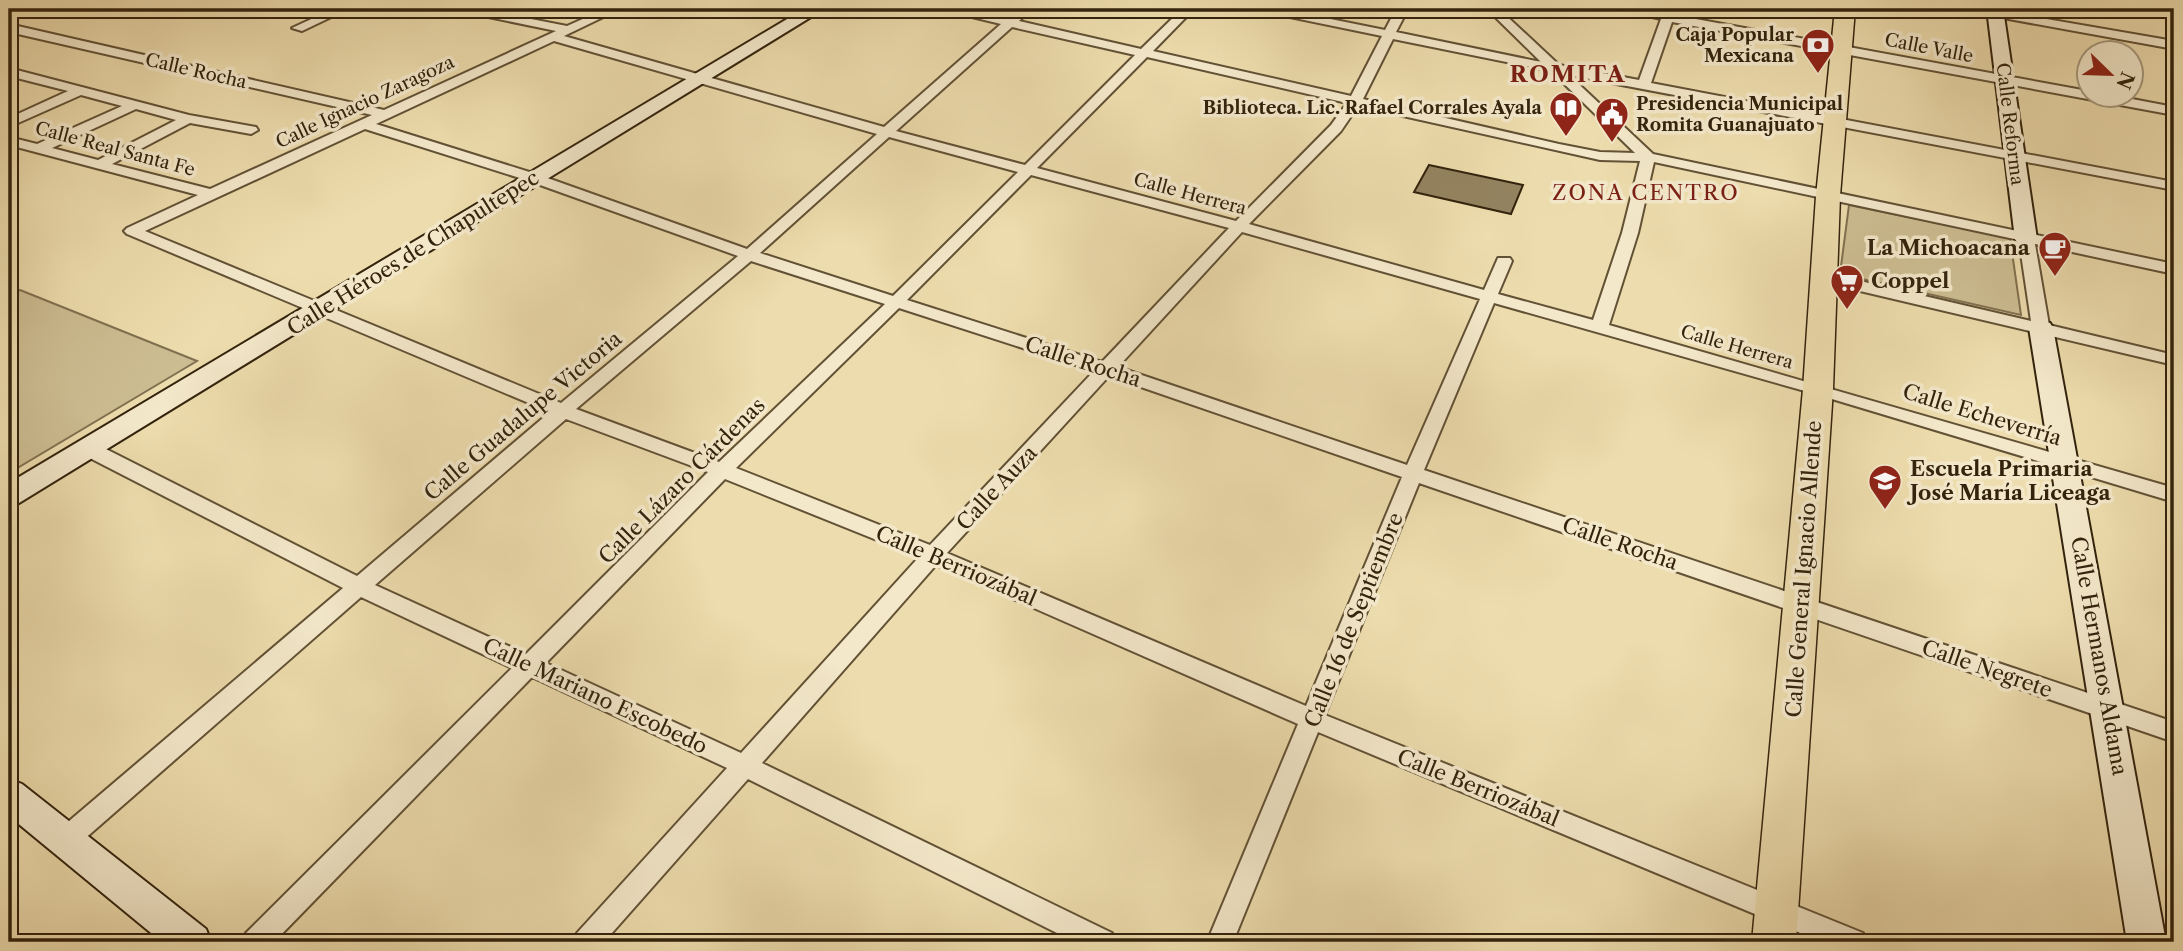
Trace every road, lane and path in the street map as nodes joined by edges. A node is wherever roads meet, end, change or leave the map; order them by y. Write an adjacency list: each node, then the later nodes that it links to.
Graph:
1 (342, 9): 20 (street)
2 (464, 9): 21 (street, Calle Herrera)
3 (614, 9): 21 (street, Calle Ignacio Zaragoza)
4 (816, 9): 29 (street, Calle Héroes de Chapultepec)
5 (951, 9): 18 (street)
6 (1025, 9): 18 (street, Calle Guadalupe Victoria)
7 (1188, 9): 25 (street, Calle Lázaro Cárdenas)
8 (1265, 9): 22 (street)
9 (1402, 9): 22 (street, Calle Auza)
10 (1493, 9): 26 (street)
11 (1623, 9): 16 (street, Calle Valle)
12 (1845, 9): 24 (main road, Calle General Ignacio Allende)
13 (1970, 9): 15 (street)
14 (2169, 9): 17 (street)
15 (1995, 11): 23 (street); 30 (street, Calle Reforma)
16 (1669, 13): 24 (street, Calle Valle); 32 (street)
17 (2174, 20)
18 (1009, 22): 25 (street); 43 (street, Calle Guadalupe Victoria)
19 (9, 28): 37 (street, Calle Rocha)
20 (298, 28)
21 (560, 33): 29 (street, Calle Herrera); 37 (street, Calle Ignacio Zaragoza)
22 (1390, 36): 26 (street); 34 (street, Calle Auza)
23 (2174, 45)
24 (1843, 50): 30 (street, Calle Valle); 39 (main road, Calle General Ignacio Allende)
25 (1143, 54): 34 (street); 49 (street, Calle Lázaro Cárdenas)
26 (1554, 68): 32 (street); 47 (street)
27 (9, 72): 28 (street)
28 (26, 76): 31 (street); 33 (street)
29 (699, 78): 43 (street, Calle Herrera); 50 (street, Calle Héroes de Chapultepec)
30 (2005, 80): 36 (street, Calle Valle); 46 (street, Calle Reforma)
31 (9, 83)
32 (1644, 85): 39 (street)
33 (79, 91): 35 (street); 40 (street)
34 (1355, 100): 47 (street); 54 (street, Calle Auza)
35 (134, 105): 38 (street); 45 (street)
36 (2174, 111)
37 (383, 114): 41 (street, Calle Ignacio Zaragoza)
38 (188, 119): 42 (street); 48 (street)
39 (1836, 121): 46 (street); 53 (main road, Calle General Ignacio Allende)
40 (9, 123)
41 (364, 124): 50 (street, Calle Rocha); 52 (street, Calle Ignacio Zaragoza)
42 (251, 130)
43 (885, 132): 49 (street, Calle Herrera); 57 (street, Calle Guadalupe Victoria)
44 (9, 141): 45 (street, Calle Real Santa Fe)
45 (38, 149): 48 (street, Calle Real Santa Fe)
46 (2014, 155): 51 (street); 56 (street, Calle Reforma)
47 (1648, 157): 53 (street); 65 (street)
48 (99, 165): 52 (street, Calle Real Santa Fe)
49 (1025, 170): 54 (street, Calle Herrera); 62 (street, Calle Lázaro Cárdenas)
50 (534, 178): 57 (street, Calle Rocha); 63 (street, Calle Héroes de Chapultepec)
51 (2174, 186)
52 (211, 194): 55 (street, Calle Ignacio Zaragoza)
53 (1828, 196): 56 (street); 60 (main road, Calle General Ignacio Allende)
54 (1239, 226): 61 (street, Calle Herrera); 67 (street, Calle Auza)
55 (132, 231): 63 (street, Calle Berriozábal)
56 (2026, 239): 59 (street); 64 (street)
57 (749, 255): 62 (street, Calle Rocha); 69 (street, Calle Guadalupe Victoria)
58 (1504, 261): 61 (street, Calle 16 de Septiembre)
59 (2174, 268)
60 (1826, 278): 64 (street); 68 (main road, Calle General Ignacio Allende)
61 (1490, 298): 65 (street, Calle Herrera); 73 (street, Calle 16 de Septiembre)
62 (897, 301): 67 (street, Calle Rocha); 72 (street, Calle Lázaro Cárdenas)
63 (319, 311): 69 (street, Calle Berriozábal); 70 (street, Calle Héroes de Chapultepec)
64 (2041, 328): 66 (street); 71 (street, Calle Hermanos Aldama)
65 (1599, 329): 68 (street, Calle Herrera)
66 (2174, 360)
67 (1108, 370): 73 (street, Calle Rocha); 76 (street, Calle Auza)
68 (1818, 390): 71 (street, Calle Echeverría); 78 (main road, Calle General Ignacio Allende)
69 (563, 411): 72 (street, Calle Berriozábal); 77 (street, Calle Guadalupe Victoria)
70 (89, 449): 75 (street, Calle Héroes de Chapultepec); 77 (street, Calle Mariano Escobedo)
71 (2065, 464): 74 (street, Calle Echeverría); 80 (street, Calle Hermanos Aldama)
72 (722, 470): 76 (street, Calle Berriozábal); 79 (street, Calle Lázaro Cárdenas)
73 (1413, 474): 78 (street, Calle Rocha); 81 (street, Calle 16 de Septiembre)
74 (2174, 495)
75 (9, 496)
76 (933, 555): 81 (street, Calle Berriozábal); 83 (street, Calle Auza)
77 (359, 587): 79 (street, Calle Mariano Escobedo); 85 (street, Calle Guadalupe Victoria)
78 (1801, 606): 80 (street, Calle Negrete); 86 (main road, Calle General Ignacio Allende)
79 (531, 666): 83 (street, Calle Mariano Escobedo); 88 (street, Calle Lázaro Cárdenas)
80 (2109, 709): 82 (street, Calle Negrete); 93 (street, Calle Hermanos Aldama)
81 (1314, 720): 86 (street, Calle Berriozábal); 91 (street, Calle 16 de Septiembre)
82 (2174, 732)
83 (746, 766): 89 (street, Calle Auza); 90 (street, Calle Mariano Escobedo)
84 (9, 795): 85 (street)
85 (64, 841): 87 (street)
86 (1776, 926): 92 (street, Calle Berriozábal)
87 (192, 942)
88 (256, 942)
89 (587, 942)
90 (1102, 942)
91 (1220, 942)
92 (1853, 942)
93 (2147, 942)

